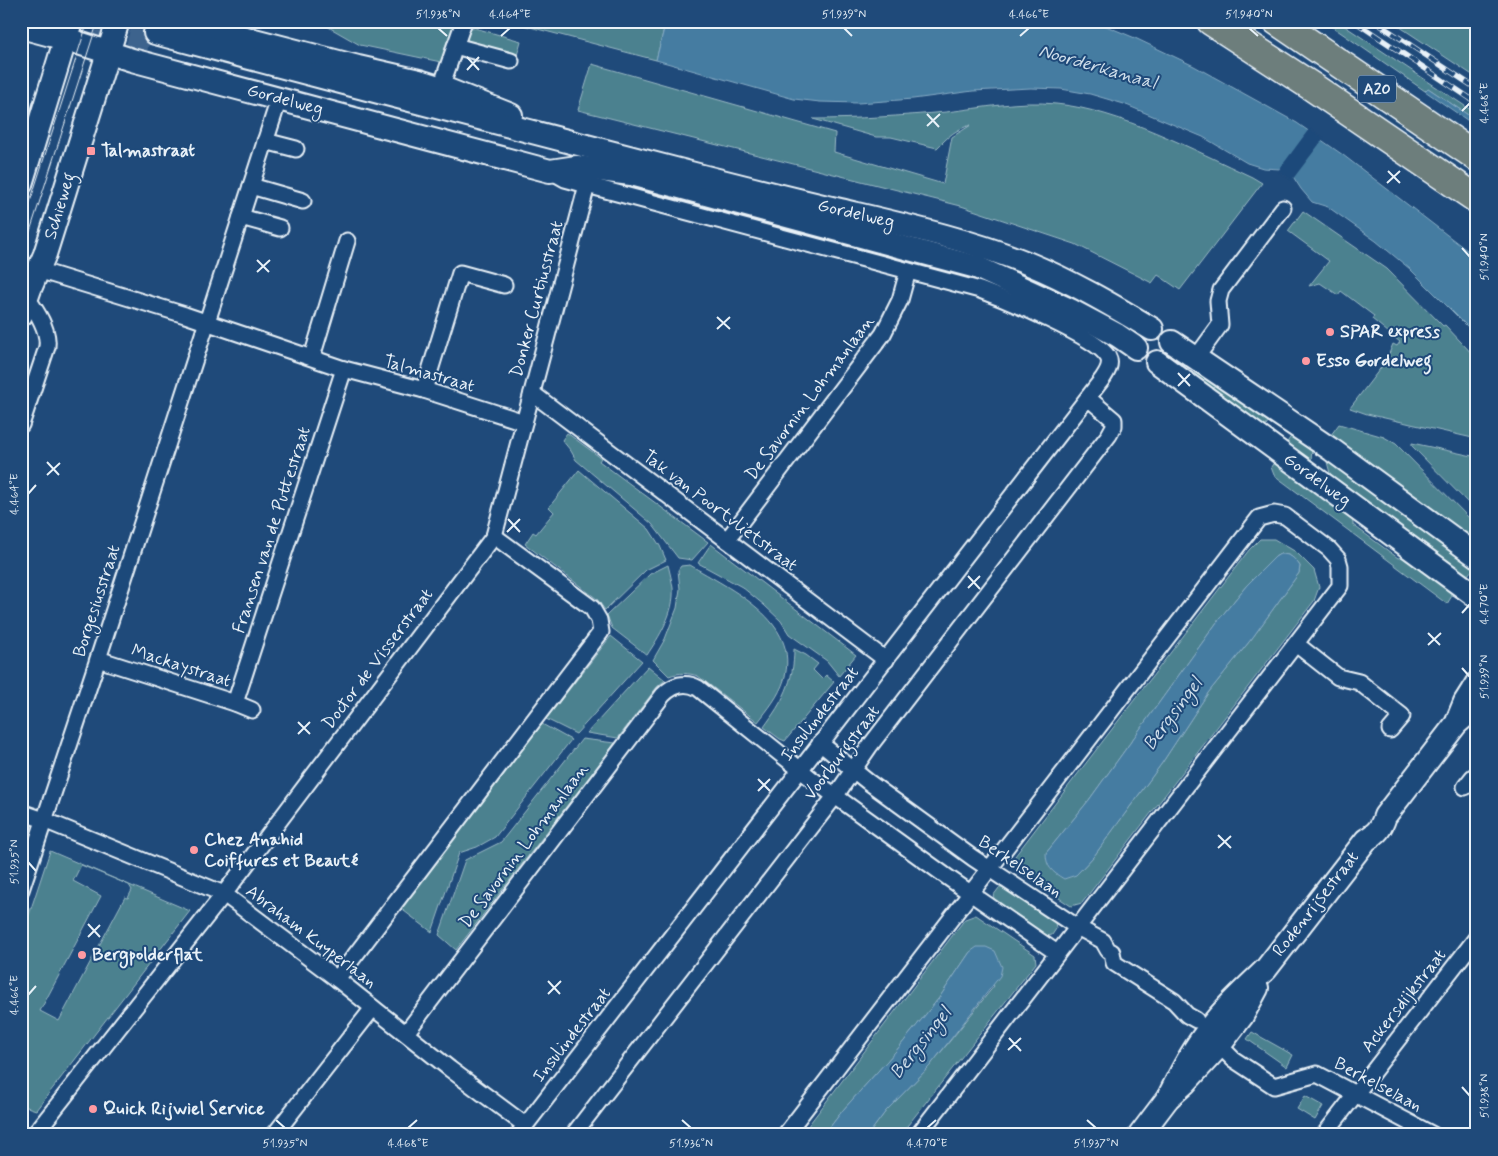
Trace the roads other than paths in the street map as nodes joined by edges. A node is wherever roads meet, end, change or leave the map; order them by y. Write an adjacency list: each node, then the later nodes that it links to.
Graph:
1 (118, 21): 9 (main road, Schieweg)
2 (181, 21): 11 (main road, Gordelweg)
3 (464, 21): 8 (street)
4 (1211, 21): 22 (highway, A20)
5 (1277, 21): 16 (highway, A20)
6 (21, 27): 7 (main road, Gordelweg)
7 (69, 30): 9 (main road, Gordelweg); 19 (main road)
8 (455, 46): 10 (street); 11 (street)
9 (108, 53): 12 (main road, Gordelweg); 29 (main road, Schieweg)
10 (511, 60)
11 (440, 87): 13 (main road, Gordelweg)
12 (279, 98): 14 (street, Borgesiusstraat); 17 (main road, Gordelweg)
13 (546, 136): 18 (main road, Gordelweg); 33 (main road, Gordelweg)
14 (265, 141): 15 (street); 21 (street, Borgesiusstraat)
15 (296, 149)
16 (1477, 157)
17 (550, 171): 18 (main road, Gordelweg); 20 (street, Gordelweg)
18 (631, 174): 35 (main road, Gordelweg)
19 (21, 184)
20 (586, 185): 28 (street, Gordelweg); 42 (street, Donker Curtiusstraat)
21 (251, 186): 23 (street); 25 (street, Borgesiusstraat)
22 (1477, 199)
23 (303, 201)
24 (1283, 208): 37 (street)
25 (241, 217): 26 (street); 32 (street, Borgesiusstraat)
26 (280, 228)
27 (347, 241): 36 (street)
28 (908, 271): 38 (street, Gordelweg); 47 (street, De Savornin Lohmanlaan)
29 (46, 272): 31 (main road, Schieweg); 32 (street, Talmastraat)
30 (504, 285): 41 (street)
31 (23, 309): 45 (street, Schieweg)
32 (206, 323): 36 (street, Talmastraat); 51 (street, Borgesiusstraat)
33 (1152, 330)
34 (1172, 342): 37 (main road, Gordelweg)
35 (1136, 348)
36 (312, 358): 40 (street, Talmastraat)
37 (1196, 358): 48 (main road, Gordelweg)
38 (1110, 362): 43 (street, Insulindestraat)
39 (1157, 362): 49 (main road, Gordelweg)
40 (344, 369): 41 (street, Talmastraat); 54 (street, Fransen van de Puttestraat)
41 (424, 390): 44 (street, Talmastraat)
42 (532, 392): 44 (street, Donker Curtiusstraat); 47 (street, Tak van Poortvlietstraat)
43 (1088, 398): 52 (street, Insulindestraat); 61 (street, Voorburgstraat)
44 (524, 422): 46 (street, Doctor de Visserstraat)
45 (21, 425)
46 (494, 536): 68 (street, Doctor de Visserstraat); 72 (street)
47 (727, 540): 52 (street, Tak van Poortvlietstraat)
48 (1477, 556)
49 (1477, 597)
50 (1296, 644): 58 (street); 65 (street); 69 (street)
51 (98, 659): 54 (street, Mackaystraat); 64 (street, Borgesiusstraat)
52 (886, 660): 59 (street, Insulindestraat)
53 (1477, 683): 57 (main road, Rodenrijsestraat)
54 (235, 703): 56 (street, Mackaystraat)
55 (1477, 706): 57 (main road, Rodenrijsestraat)
56 (252, 710)
57 (1456, 724): 75 (main road, Rodenrijsestraat)
58 (1390, 730)
59 (820, 743): 60 (street, Insulindestraat); 61 (street, Berkelselaan)
60 (800, 768): 62 (street); 74 (street, De Savornin Lohmanlaan); 77 (street, Insulindestraat)
61 (854, 771): 62 (street, Voorburgstraat); 65 (street, Berkelselaan)
62 (836, 795): 67 (street); 80 (street, Voorburgstraat)
63 (21, 812): 64 (street, Abraham Kuyperlaan)
64 (44, 820): 66 (street, Borgesiusstraat); 68 (street, Abraham Kuyperlaan)
65 (989, 869): 67 (street); 69 (street, Berkelselaan)
66 (21, 890)
67 (971, 893): 71 (street); 81 (street)
68 (224, 894): 72 (street, Abraham Kuyperlaan); 78 (street, Doctor de Visserstraat)
69 (1076, 927): 71 (street); 75 (street, Berkelselaan)
70 (1477, 937): 76 (street, Ackersdijkstraat)
71 (1057, 953): 82 (street)
72 (337, 979): 73 (street, Abraham Kuyperlaan)
73 (373, 1008): 74 (street, Abraham Kuyperlaan); 79 (street)
74 (406, 1033): 77 (street, Abraham Kuyperlaan)
75 (1207, 1033): 76 (street, Berkelselaan); 83 (main road, Rodenrijsestraat)
76 (1355, 1095): 84 (street, Ackersdijkstraat); 85 (street, Berkelselaan)
77 (522, 1130)
78 (34, 1135)
79 (274, 1135)
80 (573, 1135)
81 (785, 1135)
82 (918, 1135)
83 (1140, 1135)
84 (1324, 1135)
85 (1432, 1135)

